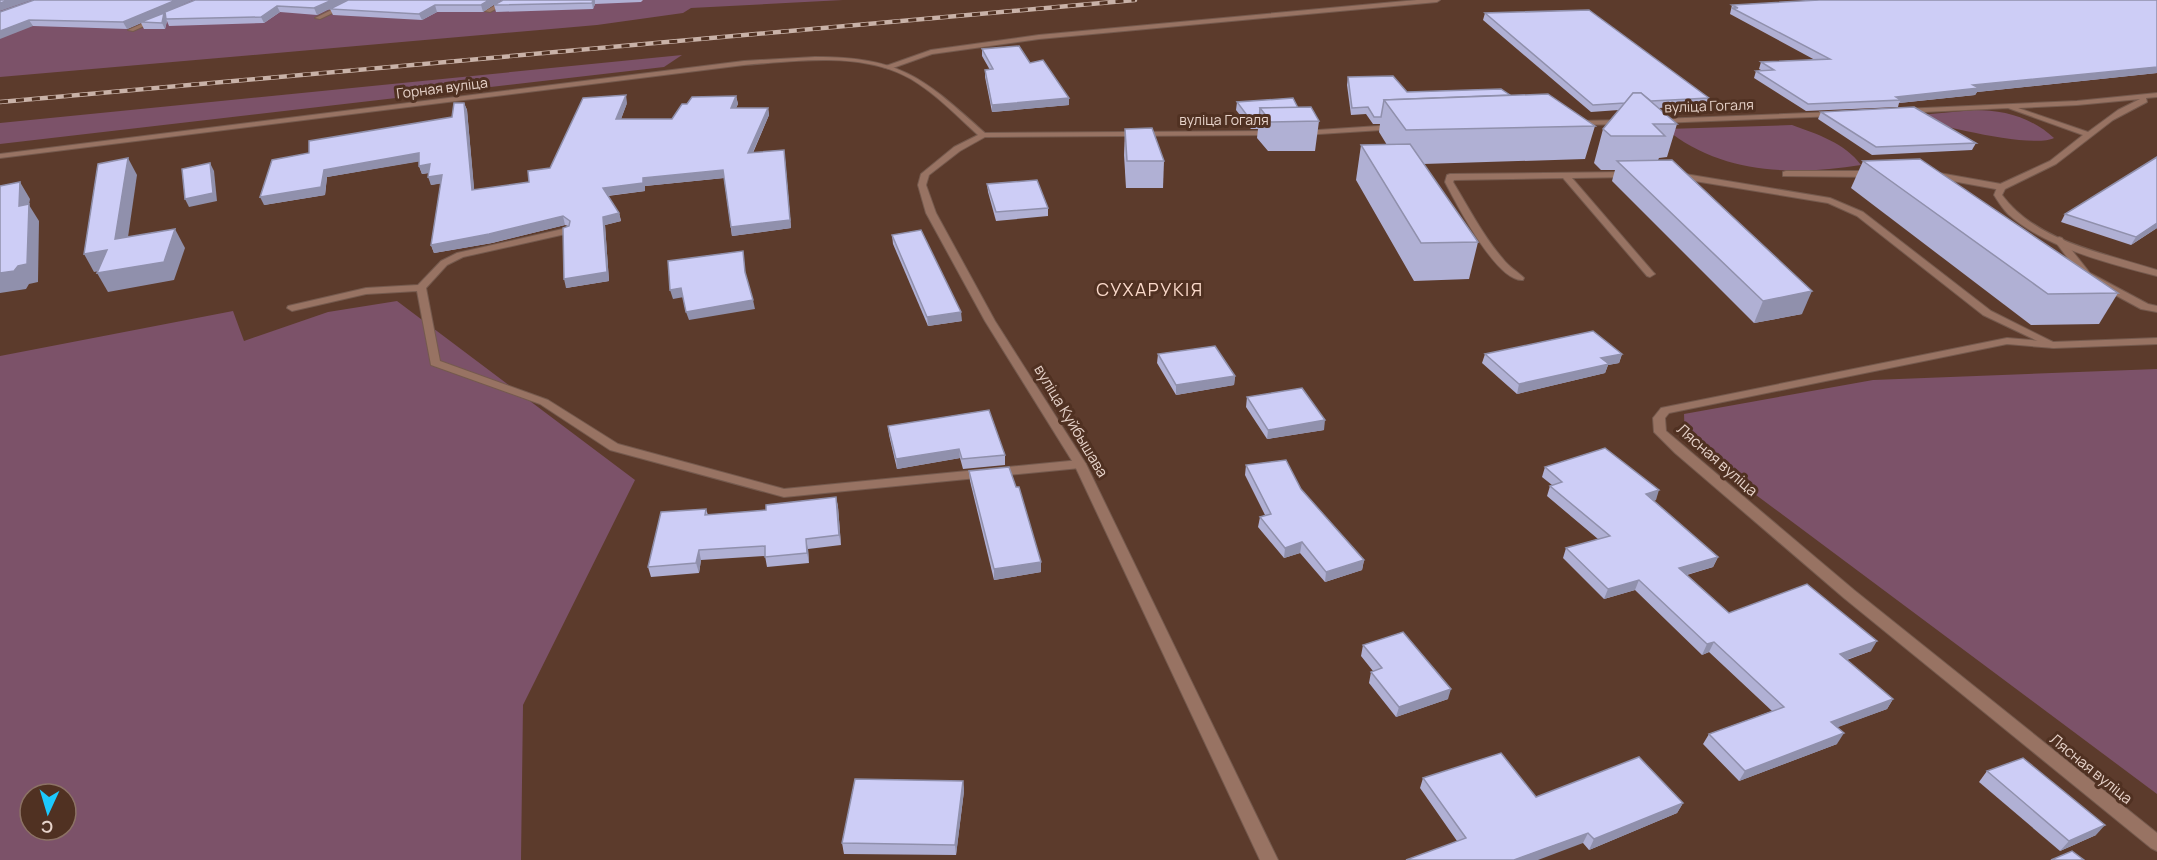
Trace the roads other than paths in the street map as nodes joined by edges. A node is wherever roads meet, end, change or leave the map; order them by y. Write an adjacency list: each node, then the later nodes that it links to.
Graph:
1 (357, 0): 6 (street)
2 (510, 0): 4 (street)
3 (1437, 0): 8 (street)
4 (488, 11)
5 (162, 17): 7 (street)
6 (318, 18)
7 (130, 30)
8 (887, 67): 20 (street); 21 (street, Горная вуліца)
9 (2156, 95): 10 (street); 19 (street)
10 (2004, 106): 11 (street); 19 (street)
11 (1898, 111)
12 (1838, 114): 14 (street, вуліца Гогаля)
13 (1637, 122): 15 (street)
14 (1648, 122)
15 (1567, 123)
16 (1402, 126): 18 (street)
17 (1286, 133): 20 (street, вуліца Гогаля)
18 (1298, 133)
19 (2087, 134): 28 (street)
20 (983, 135): 39 (street, вуліца Куйбышава)
21 (0, 156)
22 (1916, 173): 28 (street)
23 (1786, 174): 24 (street)
24 (1881, 174)
25 (1637, 175): 27 (street)
26 (1661, 175): 38 (street)
27 (1566, 176): 32 (street); 33 (street)
28 (2001, 187): 30 (street)
29 (567, 231): 34 (street)
30 (2059, 240): 31 (street); 36 (street)
31 (2157, 273)
32 (1650, 274)
33 (1519, 278)
34 (421, 288): 35 (street); 39 (street)
35 (292, 308)
36 (2157, 309)
37 (2157, 341): 38 (street, Лясная вуліца)
38 (2054, 345): 40 (street, Лясная вуліца)
39 (1080, 464): 41 (street, вуліца Куйбышава)
40 (2157, 843)
41 (1269, 860)

